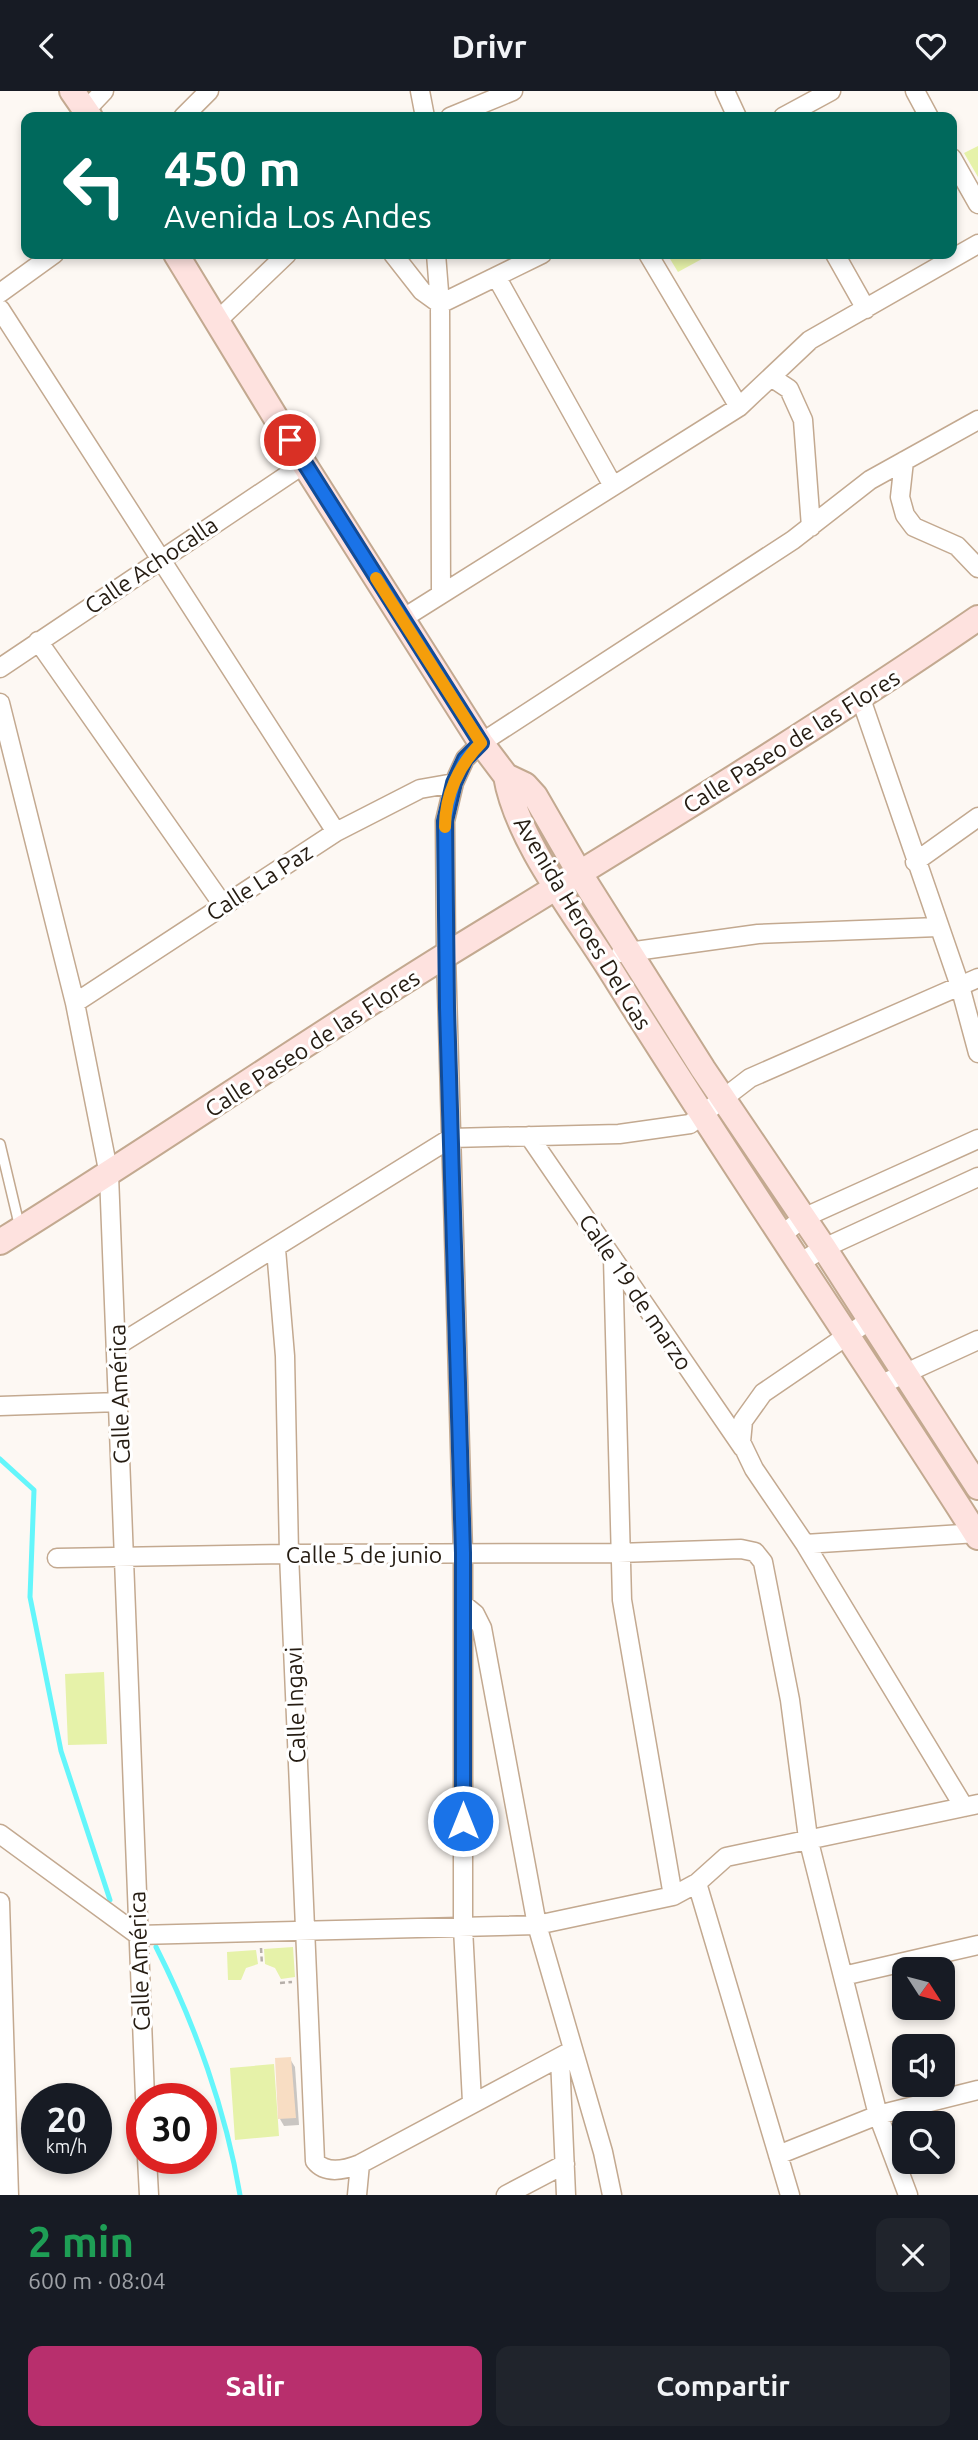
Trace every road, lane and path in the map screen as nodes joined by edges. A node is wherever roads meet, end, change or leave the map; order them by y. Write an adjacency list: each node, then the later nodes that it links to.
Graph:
1 (104, 91): 8 (street)
2 (209, 91): 9 (street)
3 (420, 91): 10 (street)
4 (513, 91): 11 (street)
5 (725, 91): 12 (street)
6 (831, 91): 13 (street)
7 (915, 91): 14 (street)
8 (82, 106)
9 (188, 112)
10 (424, 112)
11 (462, 112)
12 (735, 112)
13 (792, 112)
14 (926, 112)
15 (957, 167): 16 (street)
16 (978, 205)
17 (978, 244): 18 (street)
18 (957, 256)
19 (47, 259): 29 (street)
20 (179, 259): 33 (street)
21 (282, 259): 33 (street)
22 (397, 259): 30 (street)
23 (436, 259): 30 (street)
24 (533, 259): 28 (street)
25 (651, 259): 35 (street)
26 (838, 259): 32 (street)
27 (952, 259): 32 (street)
28 (497, 278): 30 (street); 39 (street)
29 (0, 293)
30 (440, 304): 43 (street)
31 (0, 309): 41 (street)
32 (866, 309): 34 (street)
33 (217, 321): 38 (street)
34 (771, 377): 35 (street); 40 (street)
35 (739, 407): 39 (street)
36 (978, 420): 37 (street)
37 (904, 461): 40 (street); 42 (street)
38 (304, 464): 41 (street, Calle Achocalla); 45 (street)
39 (613, 486): 43 (street)
40 (811, 527): 50 (street)
41 (160, 559): 46 (street, Calle Achocalla); 54 (street)
42 (978, 568)
43 (441, 593): 45 (street)
44 (978, 618): 48 (street, Calle Paseo de las Flores)
45 (402, 619): 50 (street)
46 (38, 641): 47 (street, Calle Achocalla); 58 (street)
47 (0, 668)
48 (861, 699): 55 (street); 56 (street, Calle Paseo de las Flores)
49 (0, 703): 65 (street, Calle América)
50 (481, 743): 51 (street); 52 (street)
51 (506, 776): 56 (street, Avenida Heroes Del Gas); 57 (street, Avenida Heroes Del Gas)
52 (454, 783): 54 (street, Calle La Paz); 61 (street)
53 (978, 817): 55 (street)
54 (336, 832): 58 (street, Calle La Paz)
55 (915, 862): 59 (street)
56 (580, 874): 57 (street, Calle Paseo de las Flores); 60 (street, Avenida Heroes Del Gas)
57 (558, 889): 61 (street, Calle Paseo de las Flores); 62 (street, Avenida Heroes Del Gas)
58 (223, 905): 65 (street, Calle La Paz)
59 (938, 927): 60 (street); 64 (street)
60 (628, 951): 62 (street); 67 (street, Avenida Heroes Del Gas)
61 (446, 956): 70 (street); 73 (street, Calle Paseo de las Flores)
62 (602, 956): 68 (street, Avenida Heroes Del Gas)
63 (978, 978): 64 (street)
64 (960, 986): 66 (street); 67 (street)
65 (75, 1003): 73 (street, Calle América)
66 (978, 1053)
67 (723, 1100): 68 (street); 75 (street, Avenida Heroes Del Gas)
68 (702, 1117): 69 (street); 76 (street, Avenida Heroes Del Gas)
69 (529, 1136): 70 (street); 80 (street, Calle 19 de marzo)
70 (450, 1138): 79 (street); 95 (street)
71 (978, 1139): 75 (street)
72 (0, 1144): 77 (lane)
73 (109, 1175): 77 (street, Calle Paseo de las Flores); 85 (street, Calle América)
74 (978, 1177): 78 (street)
75 (803, 1218): 76 (street); 78 (street, Avenida Heroes Del Gas)
76 (782, 1235): 81 (street, Avenida Heroes Del Gas)
77 (10, 1236)
78 (824, 1248): 81 (street); 82 (street, Avenida Heroes Del Gas)
79 (276, 1249): 85 (street); 94 (street, Calle Ingavi)
80 (613, 1258): 90 (street, Calle 19 de marzo); 96 (street)
81 (800, 1262): 83 (street, Avenida Heroes Del Gas)
82 (870, 1320): 83 (street); 86 (street, Avenida Heroes Del Gas)
83 (849, 1333): 87 (street, Avenida Heroes Del Gas); 90 (street)
84 (978, 1340): 86 (street)
85 (118, 1345): 88 (street, Calle América)
86 (904, 1373): 87 (street); 91 (street, Avenida Heroes Del Gas)
87 (882, 1384): 92 (street, Avenida Heroes Del Gas)
88 (119, 1402): 89 (street); 97 (street, Calle América)
89 (0, 1406)
90 (743, 1448): 93 (street, Calle 19 de marzo)
91 (978, 1487)
92 (977, 1535): 93 (street)
93 (805, 1544): 100 (street, Calle 19 de marzo)
94 (289, 1553): 95 (street, Calle 5 de junio); 97 (street, Calle 5 de junio); 108 (street, Calle Ingavi)
95 (463, 1553): 96 (street, Calle 5 de junio); 99 (street)
96 (618, 1553): 102 (street, Calle 5 de junio); 104 (street)
97 (124, 1557): 98 (street, Calle 5 de junio); 109 (street, Calle América)
98 (57, 1558)
99 (464, 1605): 106 (street); 107 (street)
100 (971, 1806): 102 (street)
101 (0, 1834): 109 (street)
102 (808, 1838): 103 (street); 111 (street)
103 (696, 1883): 104 (street); 117 (street)
104 (673, 1896): 106 (street)
105 (0, 1902): 121 (street)
106 (537, 1925): 107 (street); 112 (street)
107 (463, 1928): 108 (street); 115 (street)
108 (304, 1930): 109 (street); 118 (street, Calle Ingavi)
109 (138, 1935): 113 (street, Calle América)
110 (978, 1945): 111 (street)
111 (843, 1976): 116 (street)
112 (567, 2054): 115 (street); 119 (street); 126 (street)
113 (144, 2083)
114 (978, 2090): 116 (street)
115 (472, 2102): 118 (street)
116 (878, 2115): 117 (street); 128 (street)
117 (778, 2155): 127 (street)
118 (360, 2164): 123 (street)
119 (565, 2164): 124 (street); 125 (street)
120 (148, 2174): 122 (street)
121 (6, 2191)
122 (149, 2195)
123 (357, 2195)
124 (506, 2195)
125 (566, 2195)
126 (612, 2195)
127 (790, 2195)
128 (908, 2195)

